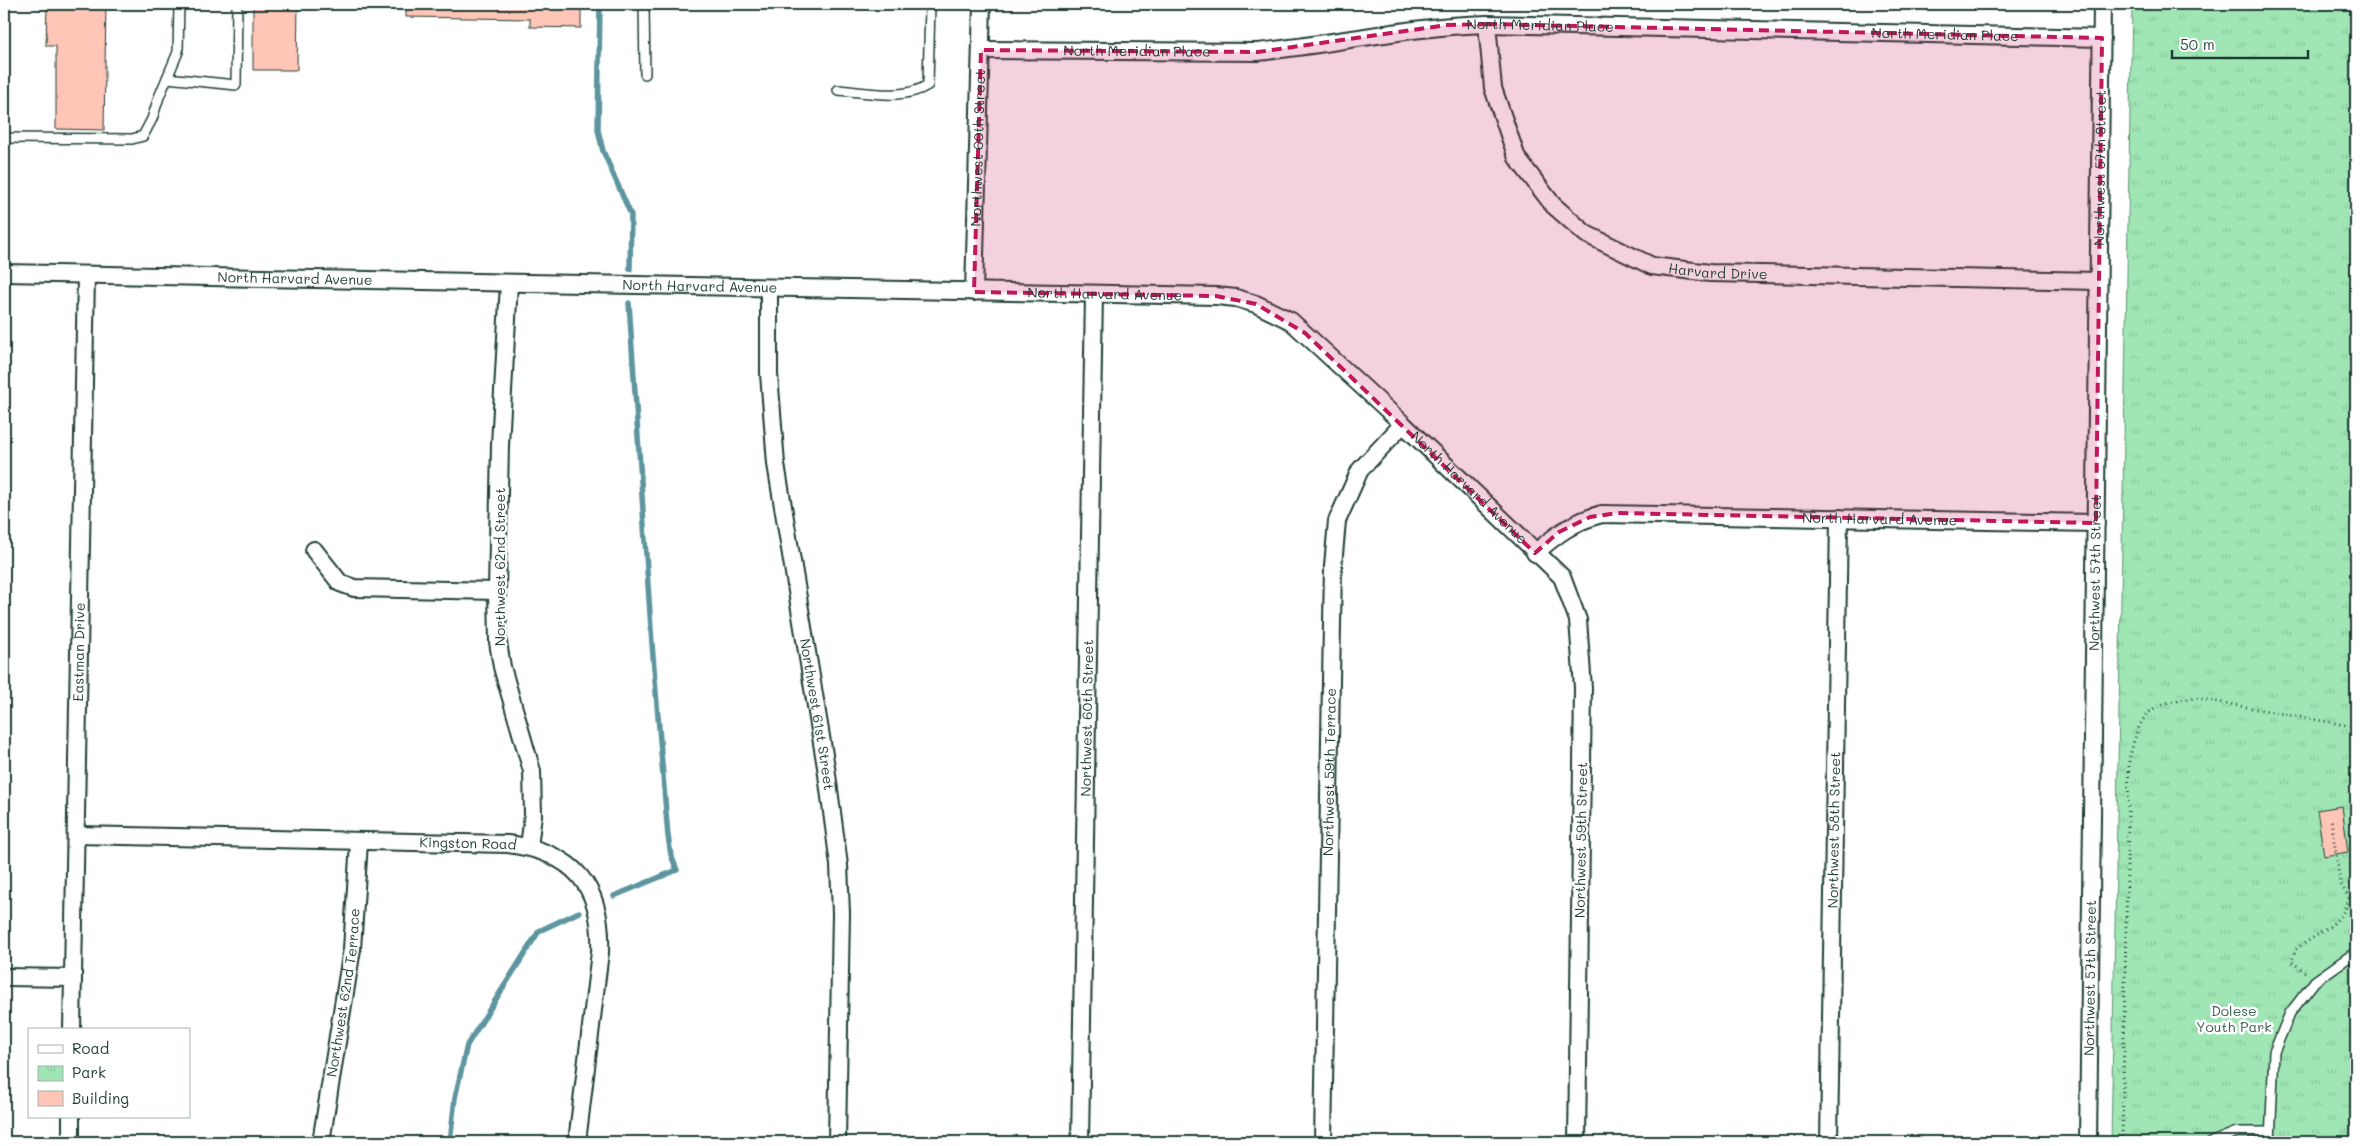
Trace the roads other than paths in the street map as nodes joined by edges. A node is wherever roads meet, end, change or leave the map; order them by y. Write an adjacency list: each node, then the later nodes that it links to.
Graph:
1 (179, 4): 11 (lane)
2 (238, 4): 11 (lane)
3 (644, 4): 10 (lane)
4 (930, 4): 12 (lane)
5 (982, 4): 9 (street, Northwest 60th Street)
6 (2102, 4): 8 (street, Northwest 57th Street)
7 (1487, 24): 8 (street, North Meridian Place); 9 (street, North Meridian Place); 16 (street, Harvard Drive)
8 (2102, 38): 16 (street, Northwest 57th Street)
9 (981, 50): 19 (street, Northwest 60th Street)
10 (645, 74)
11 (167, 78): 13 (lane)
12 (838, 90)
13 (4, 138)
14 (4, 273): 15 (street, North Harvard Avenue)
15 (86, 275): 17 (street, North Harvard Avenue); 27 (street, Eastman Drive)
16 (2098, 281): 23 (street, Northwest 57th Street)
17 (509, 283): 18 (street, North Harvard Avenue); 26 (street, Northwest 62nd Street)
18 (770, 288): 19 (street, North Harvard Avenue); 39 (street, Northwest 61st Street)
19 (974, 292): 20 (street, North Harvard Avenue)
20 (1094, 294): 21 (street, North Harvard Avenue); 40 (street, Northwest 60th Street)
21 (1403, 424): 25 (street, North Harvard Avenue); 41 (street, Northwest 59th Terrace)
22 (1839, 518): 23 (street, North Harvard Avenue); 25 (street, North Harvard Avenue); 43 (street, Northwest 58th Street)
23 (2096, 523): 44 (street, Northwest 57th Street)
24 (314, 550): 26 (street)
25 (1535, 553): 42 (street, Northwest 59th Street)
26 (497, 591): 29 (street, Northwest 62nd Street)
27 (76, 835): 28 (street, Kingston Road); 32 (street, Eastman Drive)
28 (359, 842): 29 (street, Kingston Road); 37 (street, Northwest 62nd Terrace)
29 (529, 847): 38 (street, Kingston Road)
30 (2356, 952): 35 (lane)
31 (4, 977): 32 (street)
32 (73, 978): 33 (street, Eastman Drive)
33 (72, 1028)
34 (71, 1118): 36 (street)
35 (2270, 1132): 45 (lane); 46 (lane)
36 (71, 1142)
37 (321, 1142)
38 (577, 1142)
39 (838, 1142)
40 (1080, 1142)
41 (1323, 1142)
42 (1578, 1142)
43 (1829, 1142)
44 (2088, 1142)
45 (2212, 1142)
46 (2270, 1142)

